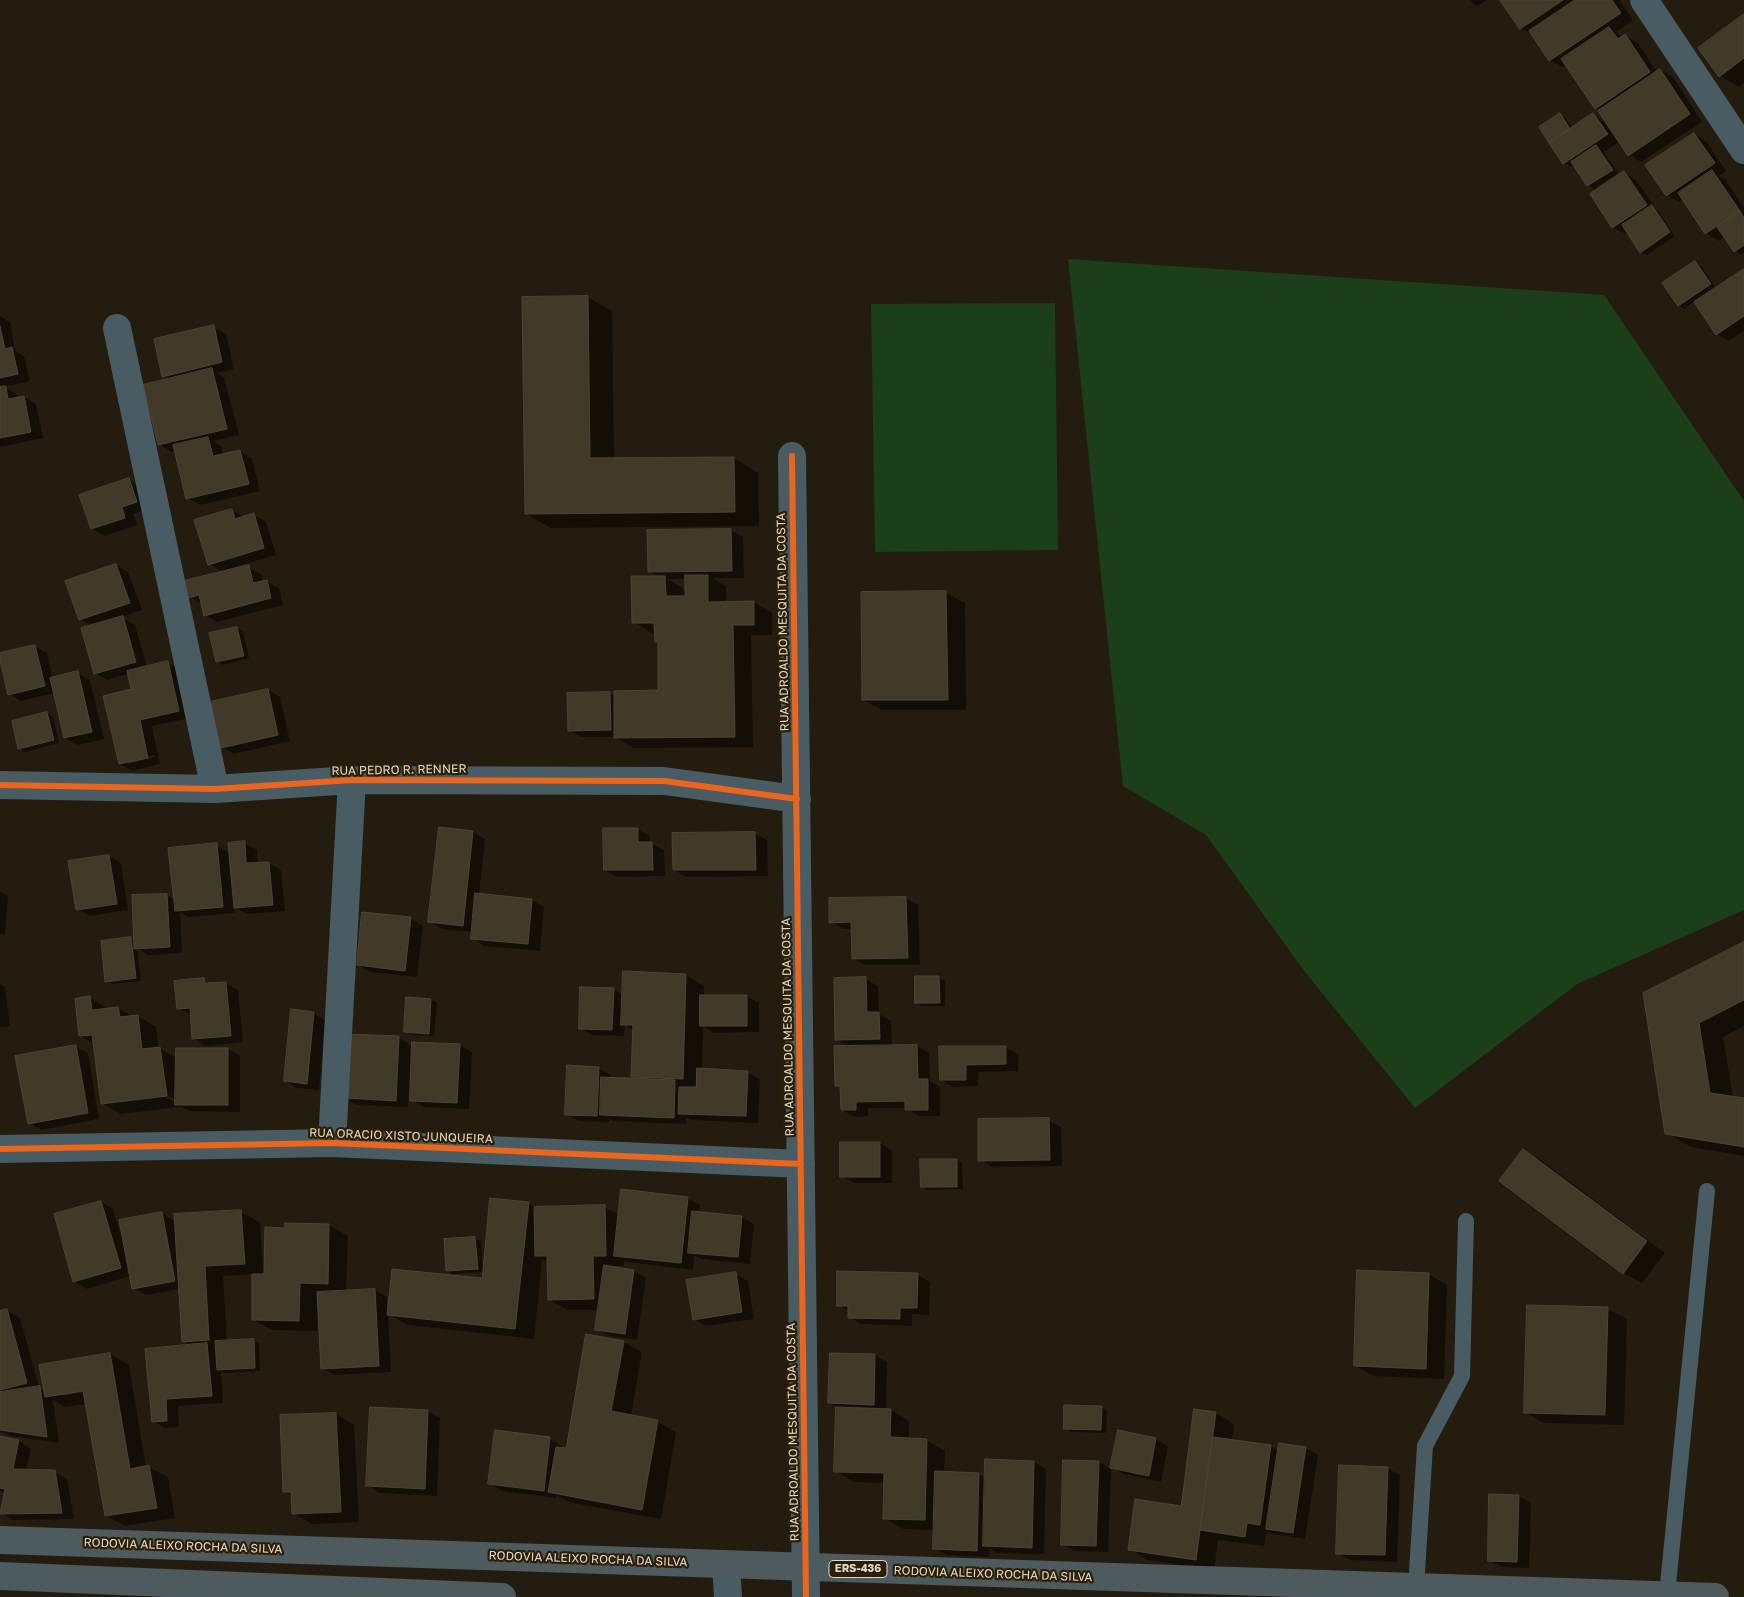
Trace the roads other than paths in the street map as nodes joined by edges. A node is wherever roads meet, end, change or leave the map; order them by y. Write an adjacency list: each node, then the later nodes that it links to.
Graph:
1 (1644, 0): 2 (street)
2 (1744, 150)
3 (117, 328): 7 (street)
4 (792, 456): 8 (street, RUA ADROALDO MESQUITA DA COSTA)
5 (352, 780): 7 (street, RUA PEDRO R. RENNER); 8 (street, RUA PEDRO R. RENNER); 9 (street)
6 (0, 785): 7 (street, RUA PEDRO R. RENNER)
7 (216, 789)
8 (797, 799): 11 (street, RUA ADROALDO MESQUITA DA COSTA)
9 (332, 1143): 10 (street, RUA ORACIO XISTO JUNQUEIRA); 11 (street, RUA ORACIO XISTO JUNQUEIRA)
10 (0, 1149)
11 (801, 1164): 16 (street, RUA ADROALDO MESQUITA DA COSTA)
12 (1707, 1191): 20 (lane)
13 (1466, 1221): 18 (lane)
14 (0, 1540): 15 (main road, RODOVIA ALEIXO ROCHA DA SILVA / ERS-436)
15 (726, 1564): 16 (main road, RODOVIA ALEIXO ROCHA DA SILVA / ERS-436); 23 (street)
16 (806, 1568): 18 (main road, RODOVIA ALEIXO ROCHA DA SILVA / ERS-436); 24 (street, RUA ADROALDO MESQUITA DA COSTA)
17 (0, 1576): 19 (main road)
18 (1416, 1587): 21 (main road, RODOVIA ALEIXO ROCHA DA SILVA / ERS-436)
19 (376, 1594): 22 (main road)
20 (1668, 1595): 21 (main road, RODOVIA ALEIXO ROCHA DA SILVA / ERS-436); 25 (main road, RODOVIA ALEIXO ROCHA DA SILVA / ERS-436)
21 (1634, 1596)
22 (502, 1597)
23 (728, 1597)
24 (806, 1597)
25 (1715, 1597)

